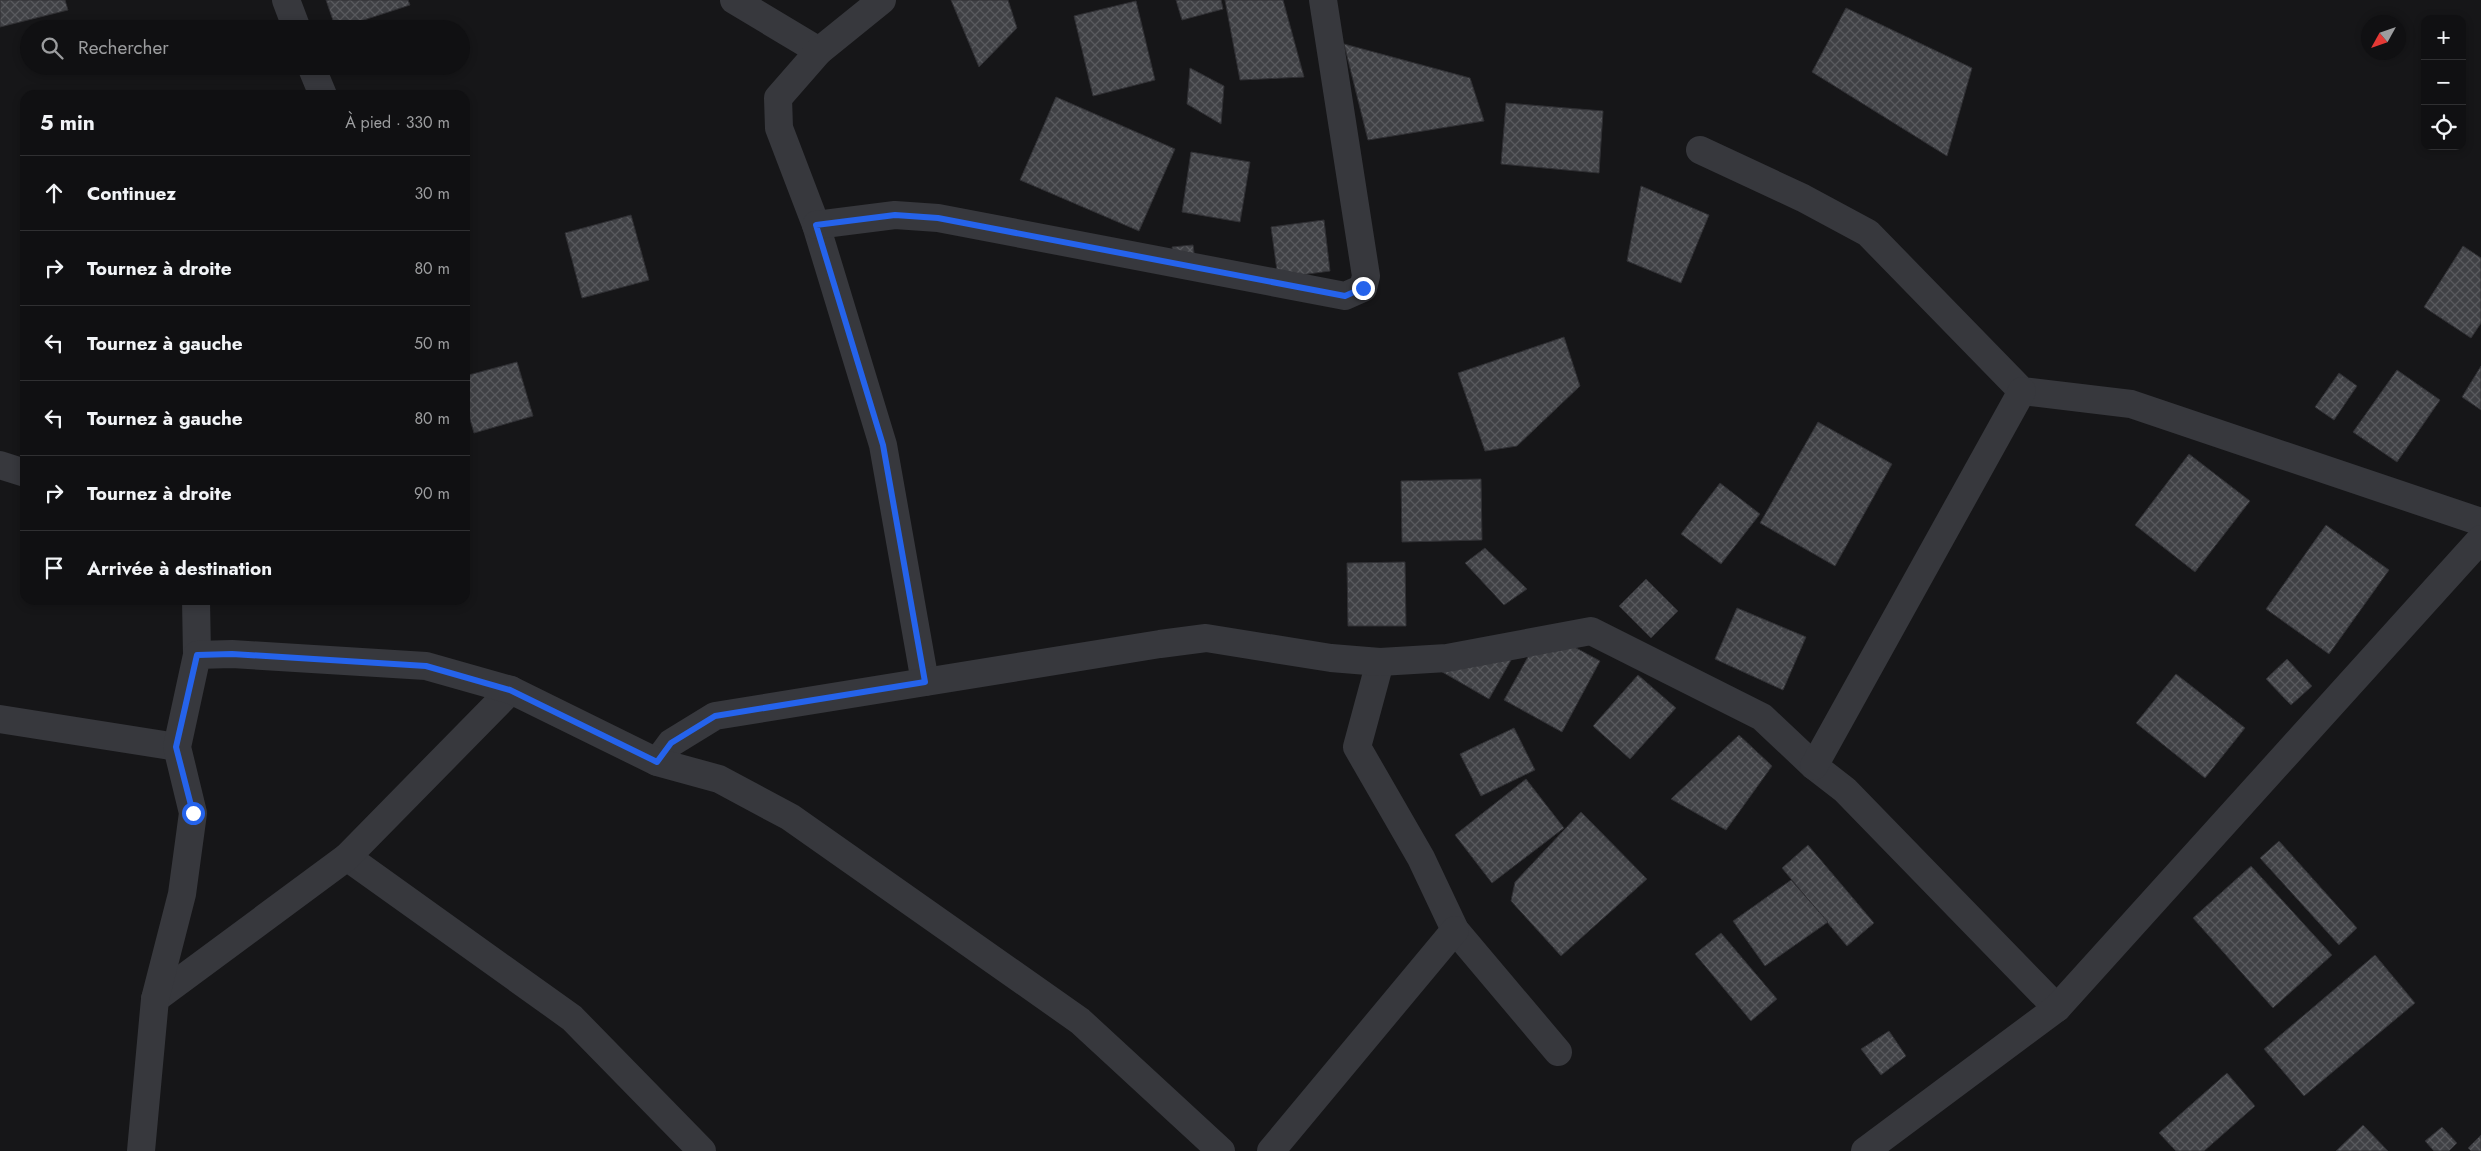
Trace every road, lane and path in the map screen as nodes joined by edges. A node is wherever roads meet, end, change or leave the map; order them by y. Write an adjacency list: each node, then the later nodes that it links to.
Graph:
1 (286, 0): 5 (street)
2 (734, 0): 6 (street)
3 (882, 0): 6 (street)
4 (1323, 0): 10 (street)
5 (294, 20)
6 (819, 51): 10 (street)
7 (315, 75): 8 (street)
8 (321, 90)
9 (1700, 150): 11 (street)
10 (816, 225): 19 (street)
11 (2022, 392): 14 (street); 24 (street)
12 (0, 465): 13 (street)
13 (20, 471)
14 (2481, 522)
15 (2481, 539): 28 (street)
16 (196, 605): 17 (street)
17 (197, 655): 20 (street); 22 (street)
18 (1380, 662): 19 (street); 24 (street); 26 (street)
19 (925, 682): 23 (street)
20 (510, 690): 23 (street); 25 (street)
21 (0, 719): 22 (street)
22 (176, 747): 27 (street)
23 (657, 762): 33 (street)
24 (1814, 766): 28 (street)
25 (347, 857): 27 (street); 32 (street)
26 (1455, 930): 29 (street); 34 (street)
27 (155, 999): 31 (street)
28 (2057, 1008): 30 (street)
29 (1558, 1052)
30 (1880, 1147)
31 (141, 1151)
32 (702, 1151)
33 (1221, 1151)
34 (1271, 1151)

